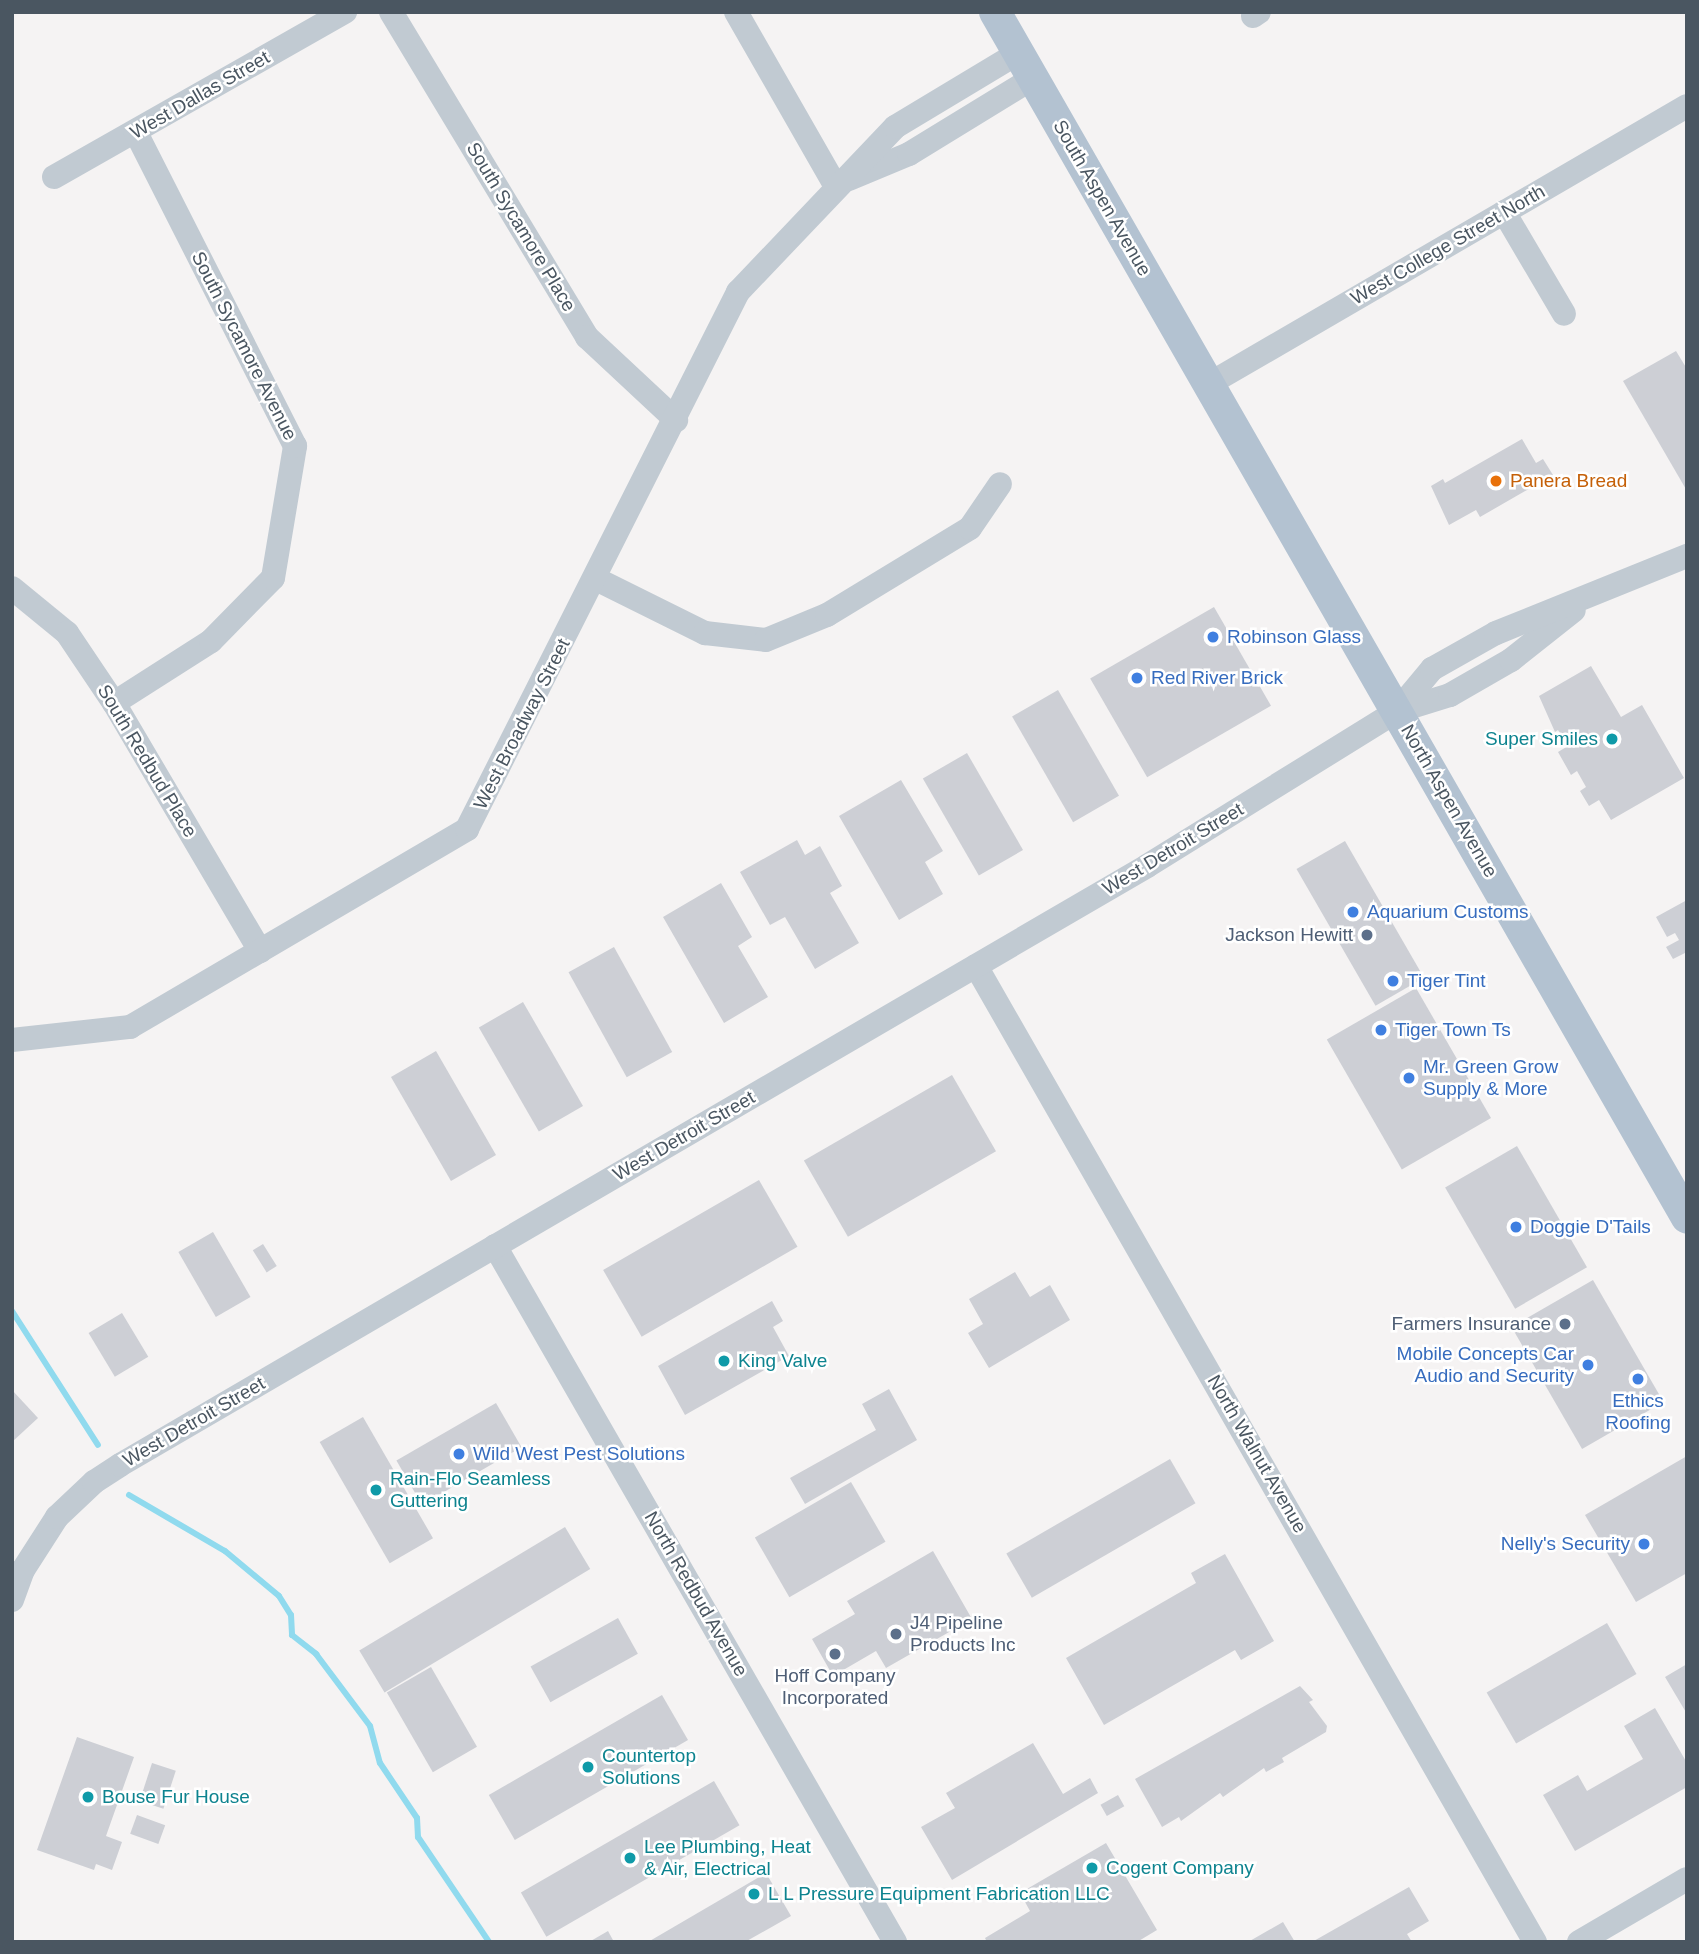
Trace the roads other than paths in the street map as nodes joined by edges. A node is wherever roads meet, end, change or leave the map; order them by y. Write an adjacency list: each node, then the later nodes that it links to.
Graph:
1 (345, 12): 7 (street, West Dallas Street)
2 (391, 12): 13 (street, South Sycamore Place)
3 (736, 12): 9 (street)
4 (995, 12): 5 (main road, South Aspen Avenue)
5 (1026, 65): 9 (street, West Broadway Street); 12 (main road, South Aspen Avenue)
6 (1687, 106): 10 (street, West College Street North)
7 (136, 132): 8 (street, West Dallas Street); 18 (street, South Sycamore Avenue)
8 (54, 177)
9 (835, 185): 13 (street, West Broadway Street)
10 (1504, 212): 11 (street); 12 (street, West College Street North)
11 (1564, 314)
12 (1209, 384): 19 (main road, North Aspen Avenue)
13 (676, 420): 16 (street, West Broadway Street)
14 (1000, 484): 16 (street)
15 (1687, 556): 19 (street, West Detroit Street)
16 (596, 579): 20 (street, West Broadway Street)
17 (12, 588): 18 (street, South Redbud Place)
18 (114, 703): 20 (street, South Redbud Place)
19 (1397, 711): 21 (street, West Detroit Street); 23 (main road, North Aspen Avenue)
20 (260, 951): 22 (street, West Broadway Street)
21 (976, 966): 24 (street, West Detroit Street); 28 (street, North Walnut Avenue)
22 (12, 1040)
23 (1687, 1218)
24 (495, 1246): 25 (street, West Detroit Street); 27 (street, North Redbud Avenue)
25 (12, 1600)
26 (1687, 1879): 29 (street)
27 (895, 1942)
28 (1535, 1942)
29 (1579, 1942)

